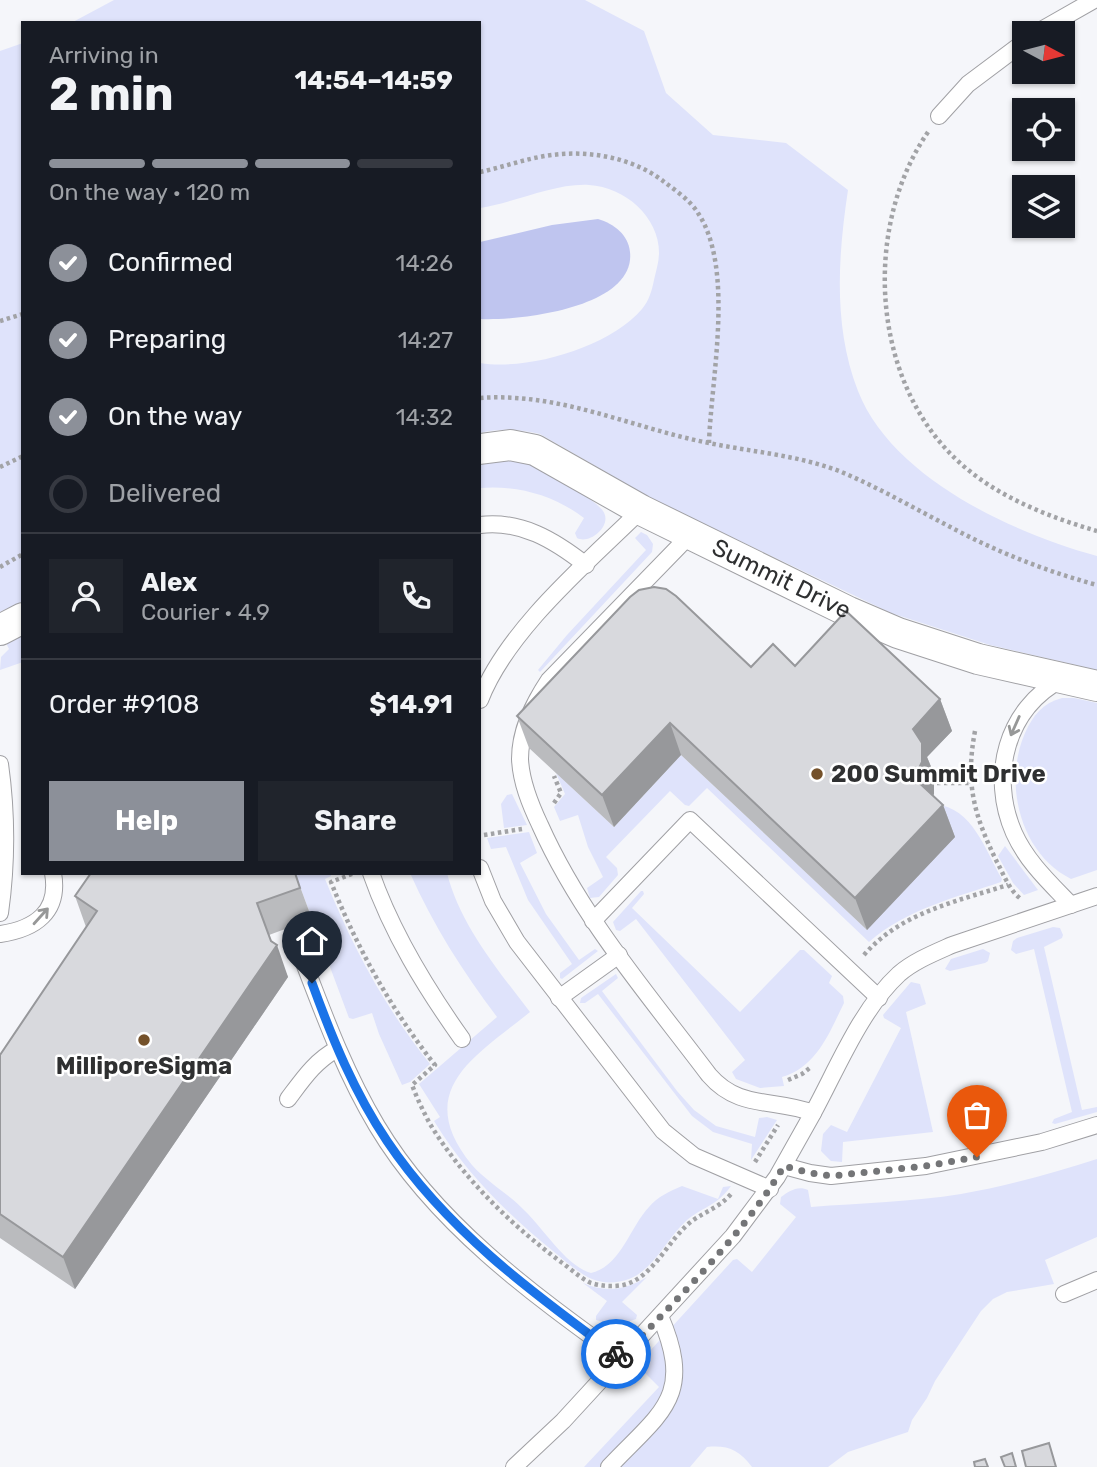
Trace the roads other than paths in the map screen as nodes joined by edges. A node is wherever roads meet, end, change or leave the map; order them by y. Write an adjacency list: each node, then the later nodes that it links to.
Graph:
1 (1094, 0): 2 (lane)
2 (1057, 21)
3 (1012, 51): 4 (lane)
4 (939, 116)
5 (481, 449): 6 (street, Summit Drive)
6 (641, 510): 8 (street, Summit Drive); 9 (lane)
7 (481, 525): 9 (lane)
8 (690, 534): 12 (street, Summit Drive); 24 (lane)
9 (586, 565): 14 (lane)
10 (21, 619): 11 (street)
11 (0, 630)
12 (1062, 679): 13 (street, Summit Drive); 22 (lane, one-way to 22)
13 (1097, 686)
14 (481, 698)
15 (0, 764): 17 (lane)
16 (21, 842): 17 (lane)
17 (6, 843): 23 (lane)
18 (481, 871): 28 (lane)
19 (53, 875): 25 (lane, one-way to 19)
20 (372, 875): 30 (lane)
21 (1097, 896): 22 (lane)
22 (1071, 905): 29 (lane)
23 (0, 914)
24 (593, 921): 27 (lane); 29 (lane)
25 (0, 934)
26 (294, 937): 31 (lane)
27 (619, 955): 28 (lane); 33 (lane)
28 (559, 998): 36 (lane)
29 (879, 998): 33 (lane)
30 (462, 1039)
31 (337, 1049): 32 (lane); 40 (lane)
32 (288, 1099)
33 (813, 1114): 35 (lane)
34 (1097, 1125): 35 (lane)
35 (784, 1166): 36 (lane)
36 (770, 1189): 39 (lane)
37 (1097, 1280): 38 (lane)
38 (1064, 1294)
39 (660, 1316): 40 (lane); 42 (lane)
40 (621, 1358): 41 (lane)
41 (513, 1467)
42 (609, 1467)

